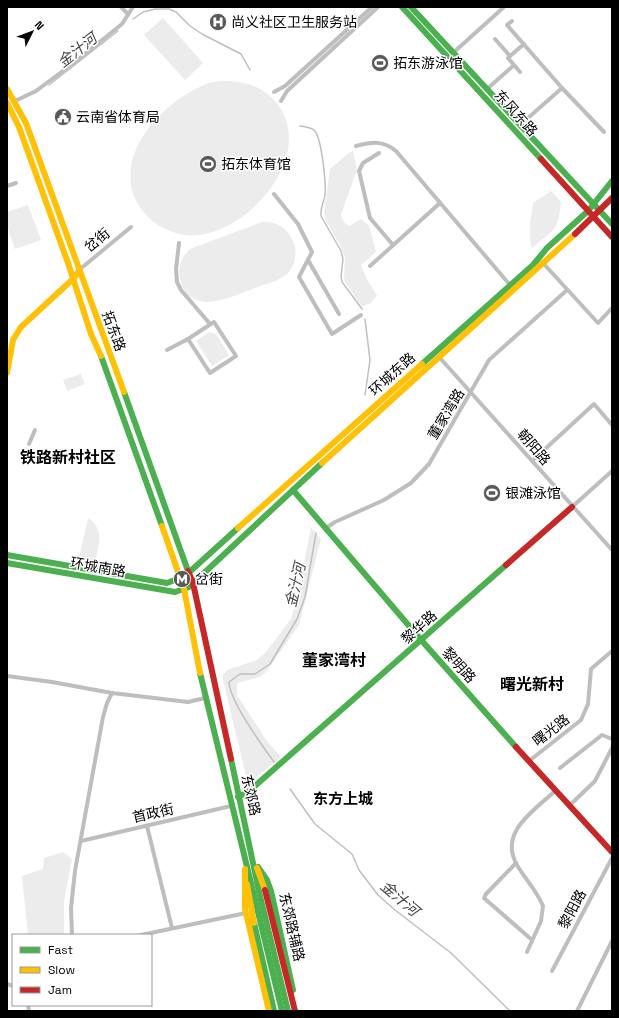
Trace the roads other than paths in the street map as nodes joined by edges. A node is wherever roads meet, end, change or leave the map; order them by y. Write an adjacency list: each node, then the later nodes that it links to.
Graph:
1 (121, 7): 8 (street)
2 (133, 7): 8 (street)
3 (372, 7): 19 (street)
4 (378, 7): 21 (street)
5 (402, 7): 34 (main road, 东风东路)
6 (411, 7): 12 (main road, 东风东路)
7 (504, 7): 12 (street)
8 (128, 14): 20 (street)
9 (512, 21): 11 (street)
10 (495, 39): 13 (street)
11 (524, 44): 13 (street); 16 (street)
12 (453, 53): 18 (main road, 东风东路)
13 (510, 56): 14 (street)
14 (514, 65): 15 (street); 18 (street)
15 (520, 72)
16 (562, 88): 23 (street); 24 (street)
17 (7, 89): 20 (main road, 拓东路)
18 (487, 89): 23 (main road, 东风东路)
19 (274, 92)
20 (15, 101): 45 (main road, 拓东路)
21 (281, 101)
22 (7, 104): 46 (main road, 拓东路)
23 (520, 125): 33 (main road, 东风东路)
24 (604, 132)
25 (356, 146): 32 (street)
26 (379, 153): 41 (street)
27 (612, 181): 33 (main road, 环城东路)
28 (16, 183): 29 (street)
29 (7, 186)
30 (274, 194): 42 (street)
31 (612, 198): 35 (main road, 环城东路)
32 (440, 203): 41 (street); 47 (street)
33 (594, 204): 34 (main road, 环城东路); 35 (main road, 东风东路)
34 (588, 211): 36 (main road, 东风东路); 47 (main road, 环城东路)
35 (600, 211): 36 (main road, 环城东路); 37 (main road, 东风东路)
36 (594, 218): 39 (main road, 东风东路); 43 (main road, 环城东路)
37 (612, 224)
38 (131, 227): 45 (street, 岔街)
39 (612, 237)
40 (179, 243): 52 (street)
41 (393, 245): 44 (street)
42 (308, 260): 50 (street); 51 (street)
43 (543, 263): 48 (street); 56 (main road, 环城东路)
44 (370, 266)
45 (79, 271): 46 (main road, 岔街); 70 (main road, 拓东路)
46 (72, 278): 55 (main road, 岔街); 57 (main road, 岔街); 71 (main road, 拓东路)
47 (510, 285): 70 (main road, 环城东路)
48 (567, 290): 49 (street); 58 (street, 董家湾路)
49 (612, 308)
50 (339, 314)
51 (361, 315)
52 (210, 324): 53 (street); 53 (street)
53 (188, 339): 54 (street)
54 (167, 350)
55 (7, 354)
56 (440, 358): 58 (street, 朝阳路); 64 (main road, 环城东路)
57 (7, 373)
58 (472, 392): 62 (street, 朝阳路); 66 (street, 董家湾路)
59 (612, 425): 62 (street)
60 (36, 430): 61 (street)
61 (29, 444)
62 (532, 461): 65 (street, 朝阳路)
63 (612, 471): 65 (street, 黎华路)
64 (293, 490): 66 (main road, 黎明路); 72 (main road, 环城东路)
65 (572, 507): 67 (street, 朝阳路); 74 (main road, 黎华路)
66 (326, 528): 74 (main road, 黎明路)
67 (612, 550)
68 (7, 555): 71 (main road, 环城南路)
69 (7, 562): 73 (main road, 环城南路)
70 (190, 573): 71 (main road, 环城东路); 72 (main road, 拓东路)
71 (181, 578): 73 (main road, 拓东路)
72 (194, 584): 73 (main road, 环城东路); 84 (main road, 东郊路)
73 (184, 589): 78 (main road, 东郊路)
74 (422, 641): 81 (main road, 黎明路); 84 (main road, 黎华路)
75 (612, 651): 81 (street, 曙光路)
76 (7, 676): 77 (street)
77 (112, 693): 78 (street); 88 (street)
78 (205, 698): 86 (main road, 东郊路)
79 (612, 739): 82 (street)
80 (612, 748): 85 (street)
81 (529, 761): 83 (main road, 黎明路)
82 (560, 768)
83 (556, 791): 85 (main road, 黎明路); 93 (street)
84 (238, 796): 90 (main road, 东郊路)
85 (570, 805): 89 (main road, 黎明路)
86 (231, 806): 87 (street, 首政街); 91 (main road, 东郊路)
87 (147, 826): 88 (street, 首政街); 95 (street)
88 (81, 841): 96 (street)
89 (612, 852)
90 (251, 853): 105 (main road, 东郊路); 106 (main road); 107 (main road, 东郊路辅路)
91 (244, 856): 94 (main road); 103 (main road); 104 (main road, 东郊路)
92 (612, 858): 101 (street, 黎阳路)
93 (516, 863): 98 (street); 98 (street)
94 (246, 913): 95 (street); 102 (main road)
95 (172, 928): 97 (street)
96 (72, 934)
97 (145, 934)
98 (532, 940): 100 (street)
99 (612, 941): 108 (street)
100 (527, 952)
101 (552, 971)
102 (269, 1011)
103 (274, 1011)
104 (282, 1011)
105 (288, 1011)
106 (295, 1011)
107 (298, 1011)
108 (577, 1011)

